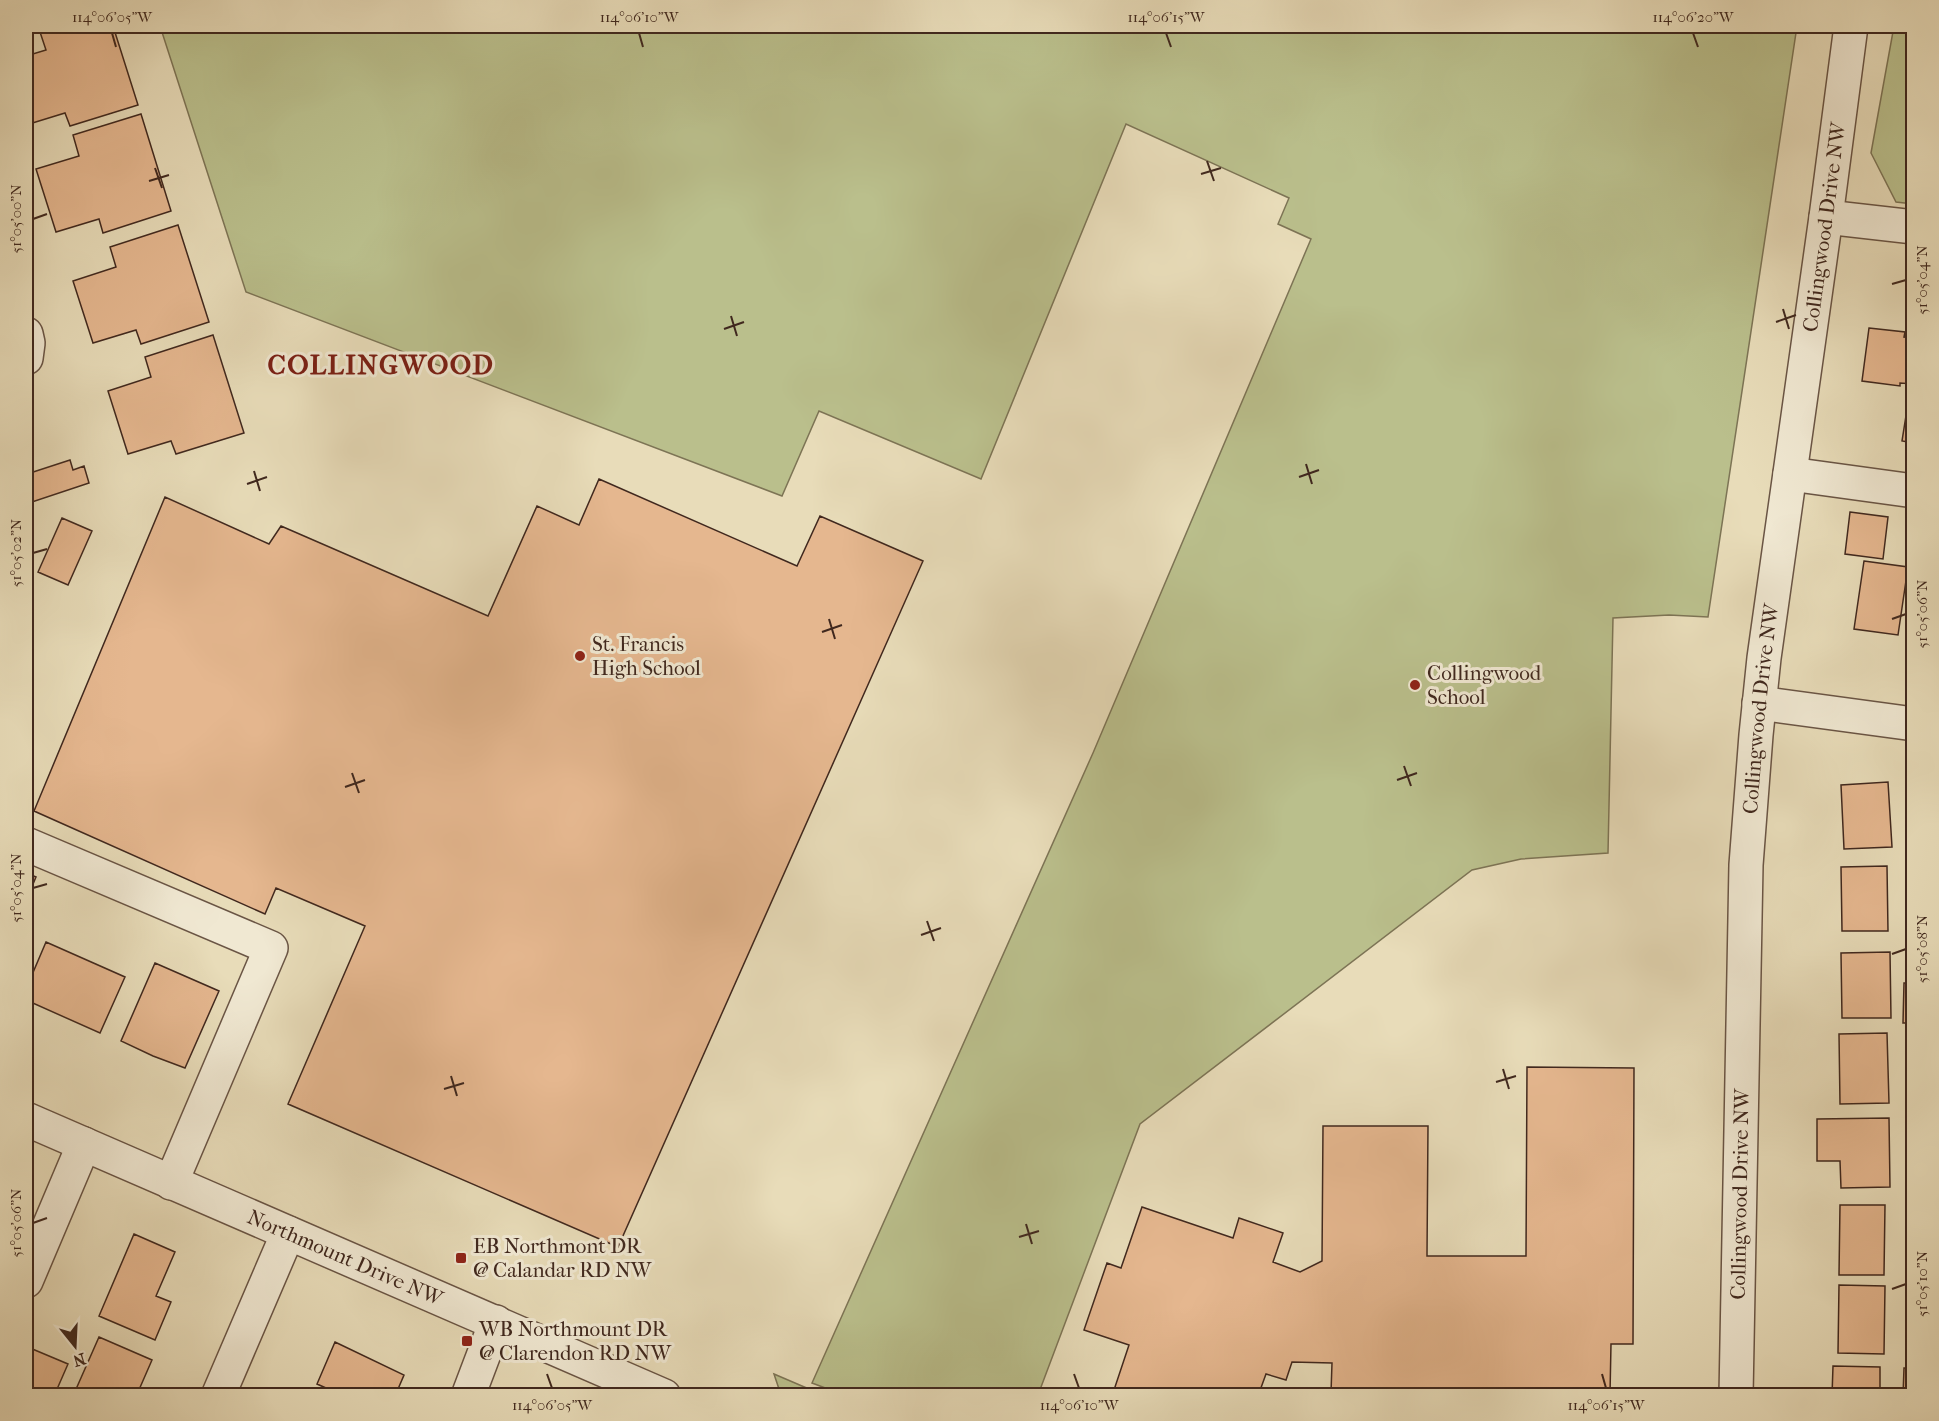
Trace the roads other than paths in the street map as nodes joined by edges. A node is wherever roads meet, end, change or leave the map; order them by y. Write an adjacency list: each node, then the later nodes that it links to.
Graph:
1 (1851, 26): 2 (street, Collingwood Drive NW)
2 (1826, 217): 3 (street); 6 (street, Collingwood Drive NW)
3 (1914, 227)
4 (26, 334): 5 (street)
5 (26, 358)
6 (1790, 474): 7 (street); 8 (street, Collingwood Drive NW)
7 (1914, 491)
8 (1759, 703): 9 (street); 20 (street, Collingwood Drive NW)
9 (1914, 724)
10 (26, 844): 13 (street)
11 (26, 1119): 12 (street, Northmount Drive NW)
12 (84, 1144): 13 (street, Northmount Drive NW); 15 (street)
13 (171, 1183): 14 (street, Northmount Drive NW)
14 (288, 1233): 16 (street, Northmount Drive NW); 17 (street)
15 (26, 1281)
16 (496, 1322): 18 (street); 19 (street, Northmount Drive NW)
17 (218, 1395)
18 (468, 1395)
19 (664, 1395)
20 (1736, 1395)

